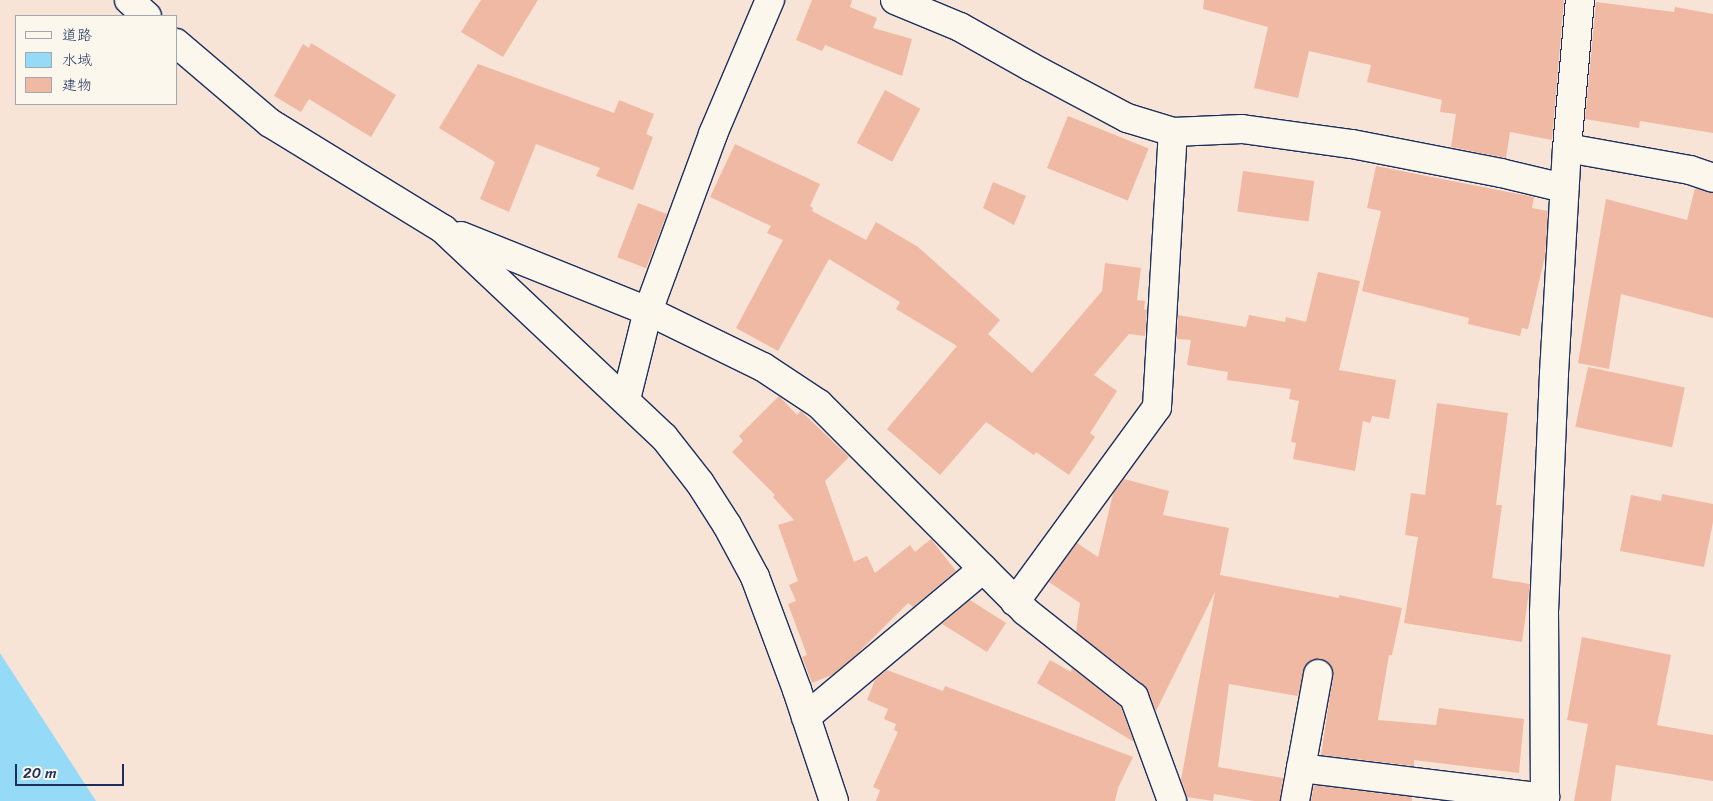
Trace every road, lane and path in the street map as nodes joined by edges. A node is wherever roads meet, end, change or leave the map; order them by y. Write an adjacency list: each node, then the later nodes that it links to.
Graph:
1 (129, 0): 5 (street)
2 (770, 0): 12 (street)
3 (895, 0): 7 (street)
4 (1580, 0): 8 (street)
5 (146, 15)
6 (178, 44): 11 (street)
7 (1173, 132): 10 (street); 15 (street)
8 (1567, 148): 9 (street); 10 (street)
9 (1713, 178)
10 (1564, 188): 19 (street)
11 (443, 229): 12 (street); 13 (street)
12 (648, 311): 13 (street); 14 (street)
13 (626, 400): 17 (street)
14 (983, 569): 15 (street); 17 (street)
15 (1015, 602): 21 (street)
16 (1318, 674): 18 (street)
17 (806, 717): 20 (street)
18 (1301, 768): 19 (street); 22 (street)
19 (1545, 799)
20 (834, 801)
21 (1172, 801)
22 (1295, 801)

